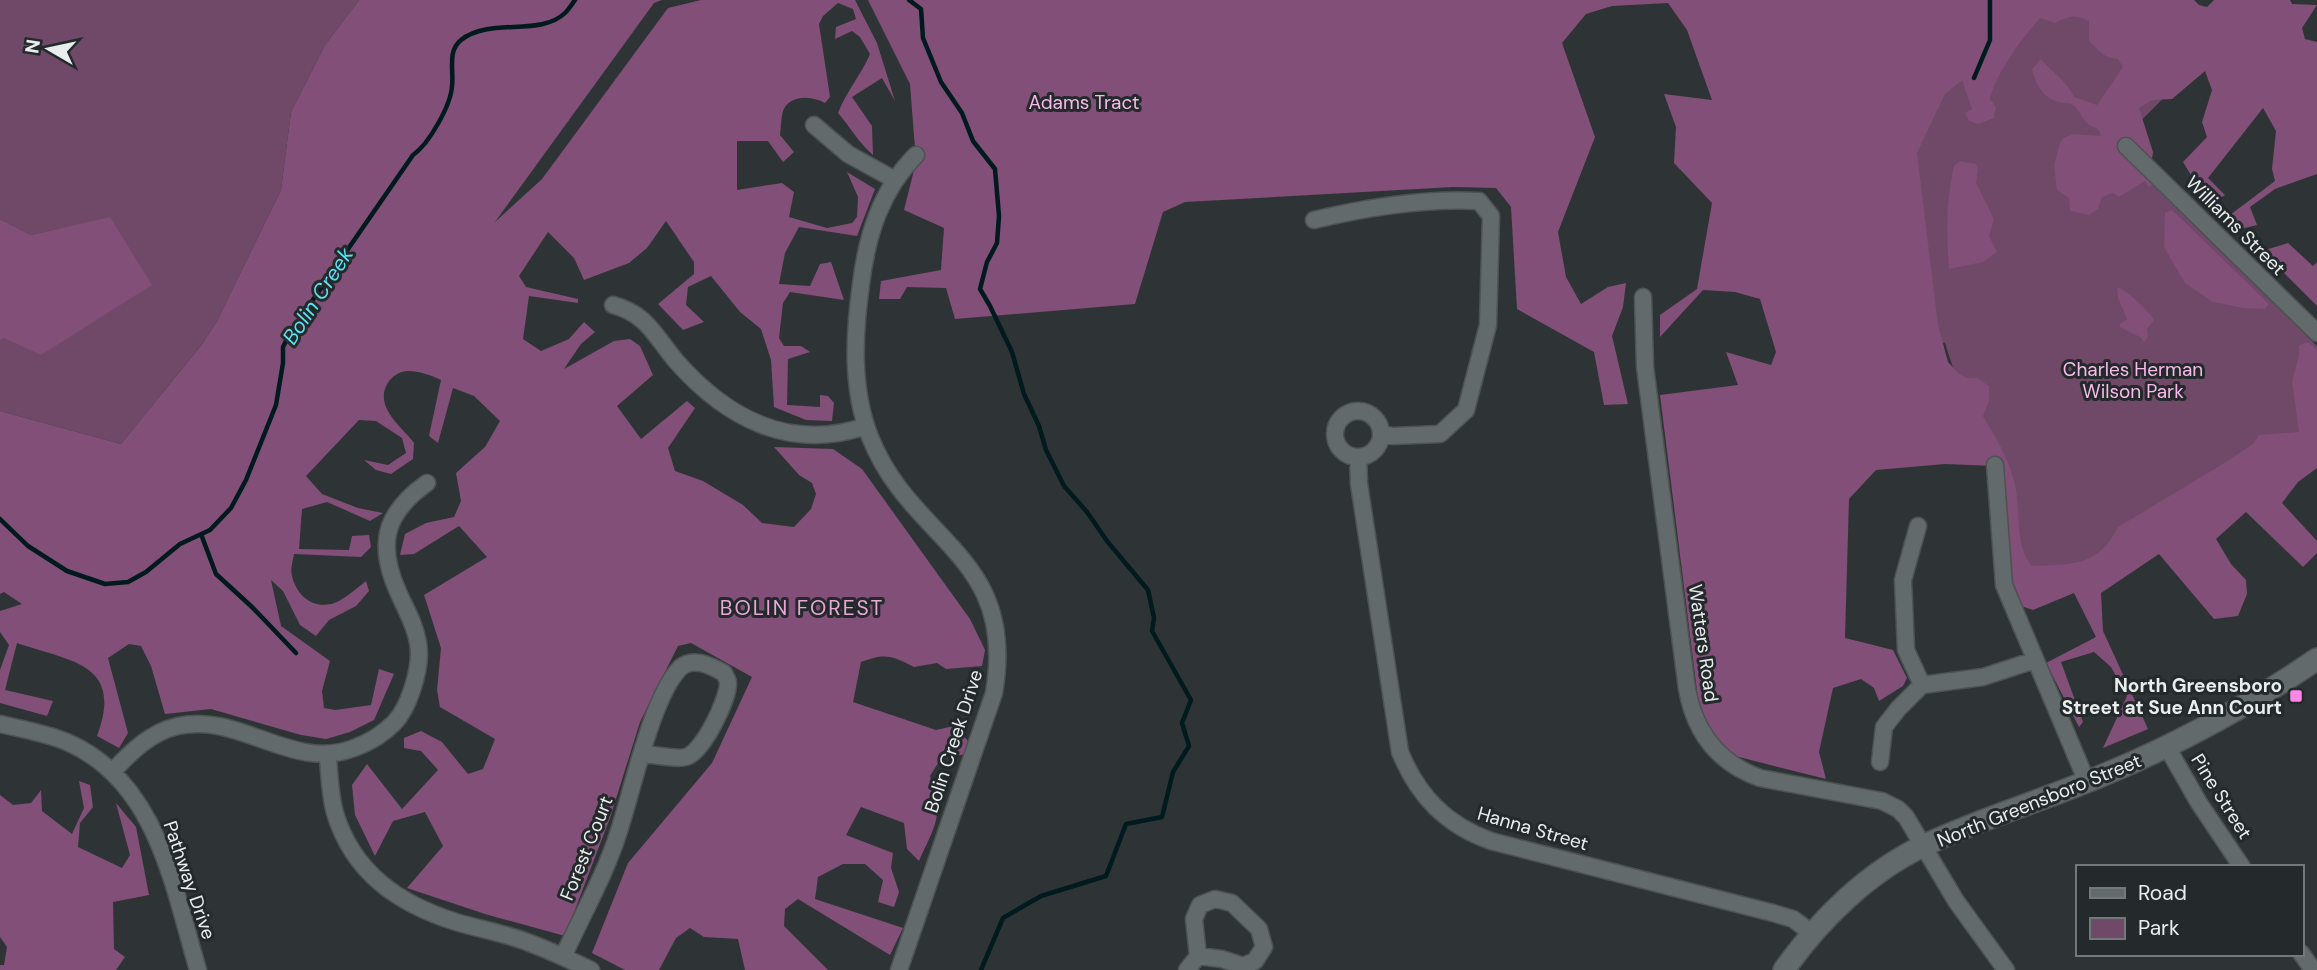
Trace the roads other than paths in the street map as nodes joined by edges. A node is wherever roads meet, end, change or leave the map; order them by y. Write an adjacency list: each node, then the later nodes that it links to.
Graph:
1 (814, 125): 4 (street)
2 (2126, 146): 8 (street, Williams Street)
3 (916, 155): 4 (street, Bolin Creek Drive)
4 (895, 180): 9 (street, Bolin Creek Drive)
5 (1314, 219): 10 (street)
6 (1643, 296): 25 (street, Watters Road)
7 (613, 305): 9 (street)
8 (2317, 333)
9 (866, 426): 32 (street, Bolin Creek Drive)
10 (1381, 434): 11 (street); 11 (street)
11 (1358, 457): 27 (street, Hanna Street)
12 (1995, 465): 16 (street)
13 (426, 483): 21 (street)
14 (1919, 526): 17 (street)
15 (2317, 659): 19 (main road, North Greensboro Street)
16 (2035, 660): 17 (street); 24 (street)
17 (1922, 685): 22 (street)
18 (0, 724): 23 (street, Pathway Drive)
19 (2167, 747): 24 (main road, North Greensboro Street); 26 (street, Pine Street)
20 (642, 754): 20 (street, Forest Court); 29 (street, Forest Court)
21 (328, 755): 23 (street); 29 (street)
22 (1880, 762)
23 (114, 770): 30 (street, Pathway Drive)
24 (2087, 782): 25 (main road, North Greensboro Street)
25 (1924, 845): 27 (main road, North Greensboro Street); 35 (street, Watters Road)
26 (2241, 865)
27 (1812, 933): 34 (main road, North Greensboro Street)
28 (1198, 956): 28 (street); 33 (street)
29 (563, 957): 31 (street)
30 (198, 970)
31 (591, 970)
32 (899, 970)
33 (1187, 970)
34 (1784, 970)
35 (2006, 970)

